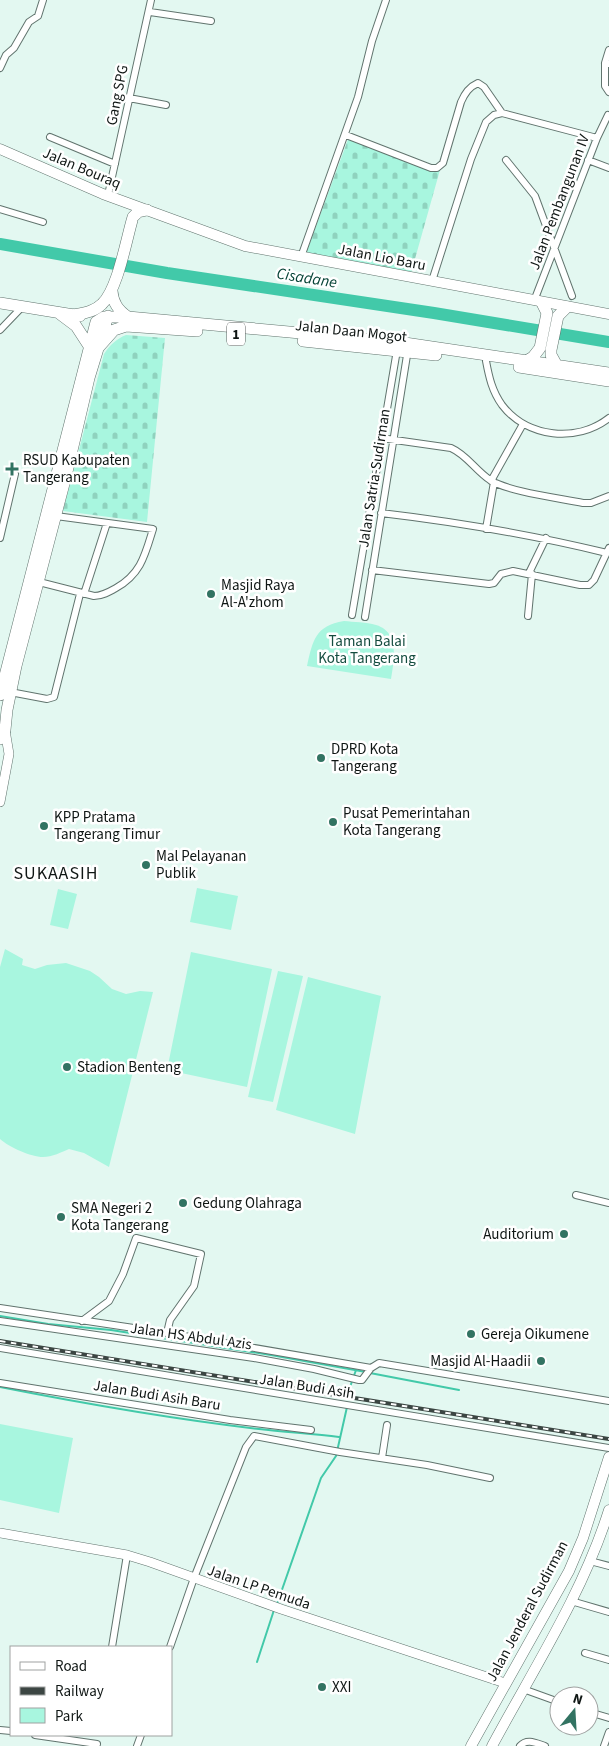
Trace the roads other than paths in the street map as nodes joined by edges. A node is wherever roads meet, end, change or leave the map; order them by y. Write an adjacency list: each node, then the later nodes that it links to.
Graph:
1 (43, 0): 8 (street)
2 (152, 0): 4 (street, Gang SPG)
3 (386, 0): 14 (street)
4 (150, 12): 5 (street); 10 (street, Gang SPG)
5 (211, 21)
6 (609, 50): 7 (street)
7 (607, 63): 9 (street)
8 (0, 68)
9 (609, 92)
10 (129, 98): 11 (street); 20 (street, Gang SPG)
11 (166, 105)
12 (502, 113): 14 (street); 16 (street); 28 (street)
13 (609, 114): 16 (street, Jalan Pembangunan IV)
14 (346, 135): 27 (street)
15 (50, 137): 20 (street)
16 (597, 138): 19 (street, Jalan Pembangunan IV)
17 (0, 149): 22 (main road, Jalan Bouraq)
18 (506, 160): 26 (street)
19 (588, 160): 21 (street); 26 (street, Jalan Pembangunan IV)
20 (115, 164): 22 (street, Gang SPG)
21 (609, 168)
22 (108, 195): 24 (main road, Jalan Bouraq)
23 (0, 209): 25 (street)
24 (150, 211): 27 (main road, Jalan Lio Baru); 29 (highway)
25 (43, 222)
26 (554, 248): 30 (street); 33 (street, Jalan Pembangunan IV)
27 (301, 257): 28 (main road, Jalan Lio Baru)
28 (432, 281): 33 (main road, Jalan Lio Baru)
29 (113, 289): 36 (highway); 37 (highway)
30 (569, 302): 33 (highway); 33 (main road, Jalan Lio Baru); 35 (main road, Jalan Lio Baru)
31 (0, 303): 32 (highway)
32 (23, 306): 34 (highway); 39 (street)
33 (545, 308): 42 (highway)
34 (57, 312): 36 (highway); 40 (highway)
35 (609, 314)
36 (73, 315): 38 (highway)
37 (128, 317): 38 (highway, Jalan Daan Mogot / 1); 41 (highway, Jalan Daan Mogot / 1)
38 (100, 327): 40 (highway)
39 (0, 330)
40 (94, 347): 41 (highway, Jalan Daan Mogot / 1); 56 (highway); 69 (highway)
41 (403, 347): 43 (highway, Jalan Daan Mogot / 1); 44 (highway, Jalan Daan Mogot / 1); 50 (street, Jalan Satria-Sudirman); 51 (street, Jalan Satria-Sudirman)
42 (545, 349): 43 (highway); 45 (highway)
43 (528, 360): 45 (highway, Jalan Daan Mogot / 1)
44 (486, 362): 47 (highway, Jalan Daan Mogot / 1); 49 (street)
45 (556, 364): 46 (highway, Jalan Daan Mogot / 1)
46 (609, 373)
47 (609, 381)
48 (609, 418): 49 (street)
49 (523, 424): 53 (street)
50 (381, 438): 51 (street); 66 (street, Jalan Satria-Sudirman)
51 (393, 440): 53 (street); 55 (street, Jalan Satria-Sudirman)
52 (15, 474): 59 (street)
53 (493, 481): 54 (street); 58 (street)
54 (609, 496)
55 (381, 513): 58 (street); 62 (street, Jalan Satria-Sudirman)
56 (56, 516): 57 (street); 64 (highway)
57 (107, 523): 65 (street); 65 (street)
58 (486, 529): 60 (street)
59 (0, 538)
60 (546, 538): 61 (street); 63 (street)
61 (608, 550): 63 (street)
62 (372, 570): 63 (street); 68 (street, Jalan Satria-Sudirman)
63 (530, 574): 67 (street)
64 (39, 582): 65 (street); 69 (highway)
65 (82, 594): 69 (street)
66 (352, 615)
67 (528, 616)
68 (365, 617)
69 (5, 693): 70 (highway)
70 (2, 734): 71 (street)
71 (0, 802)
72 (576, 1195): 73 (street)
73 (609, 1203)
74 (0, 1308): 75 (street)
75 (64, 1319): 77 (street); 78 (street)
76 (0, 1321): 78 (street, Jalan HS Abdul Azis)
77 (82, 1321): 79 (street); 79 (street)
78 (59, 1329): 83 (street, Jalan HS Abdul Azis)
79 (167, 1333): 81 (street)
80 (0, 1348): 94 (street, Jalan Budi Asih)
81 (256, 1349): 82 (street); 83 (street)
82 (268, 1350): 84 (street); 85 (street)
83 (254, 1358): 85 (street, Jalan HS Abdul Azis)
84 (316, 1359): 86 (street); 87 (street)
85 (266, 1360): 87 (street, Jalan HS Abdul Azis)
86 (334, 1362): 88 (street); 89 (street)
87 (314, 1368): 89 (street, Jalan HS Abdul Azis)
88 (370, 1370): 89 (street, Jalan HS Abdul Azis); 91 (street)
89 (331, 1373)
90 (0, 1382): 93 (street, Jalan Budi Asih Baru)
91 (609, 1400)
92 (387, 1425): 96 (street)
93 (311, 1430)
94 (609, 1448)
95 (609, 1457): 97 (main road, Jalan Jenderal Sudirman)
96 (382, 1458): 98 (street); 106 (street)
97 (606, 1471): 100 (main road, Jalan Jenderal Sudirman)
98 (490, 1478)
99 (609, 1510): 101 (main road)
100 (590, 1518): 101 (main road); 113 (main road, Jalan Jenderal Sudirman)
101 (607, 1524): 104 (main road)
102 (0, 1533): 103 (street, Jalan LP Pemuda)
103 (127, 1555): 106 (street, Jalan LP Pemuda); 109 (street)
104 (590, 1561): 105 (street); 107 (main road)
105 (609, 1565)
106 (194, 1578): 110 (street); 113 (street, Jalan LP Pemuda)
107 (571, 1600): 108 (street); 114 (main road)
108 (609, 1612)
109 (112, 1646)
110 (170, 1646)
111 (586, 1653): 112 (street)
112 (609, 1660)
113 (505, 1683): 119 (main road, Jalan Jenderal Sudirman)
114 (523, 1689): 115 (street); 120 (main road)
115 (549, 1698)
116 (609, 1732): 123 (street)
117 (41, 1736): 118 (street)
118 (97, 1745)
119 (472, 1746)
120 (492, 1746)
121 (520, 1746): 122 (street)
122 (545, 1746)
123 (604, 1746)

